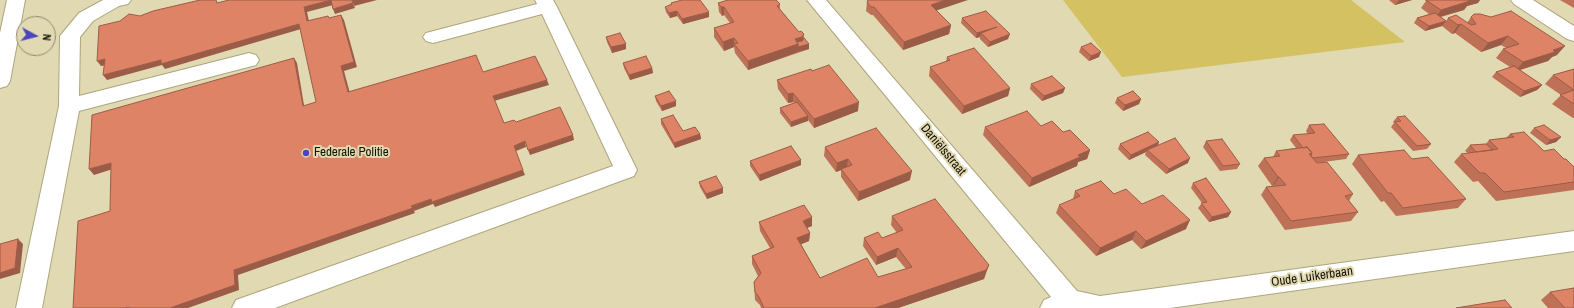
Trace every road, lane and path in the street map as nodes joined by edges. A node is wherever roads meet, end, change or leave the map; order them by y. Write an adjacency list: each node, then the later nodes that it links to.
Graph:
1 (6, 0): 6 (street)
2 (16, 0): 11 (street)
3 (122, 0): 12 (street)
4 (816, 0): 14 (street, Daniëlsstraat)
5 (1520, 0): 8 (street)
6 (0, 1)
7 (546, 4): 9 (street); 16 (street)
8 (1574, 35)
9 (433, 37)
10 (248, 60): 12 (street)
11 (0, 81)
12 (69, 106): 15 (street)
13 (1574, 241): 14 (street, Oude Luikerbaan)
14 (1061, 304)
15 (29, 308)
16 (245, 308)

